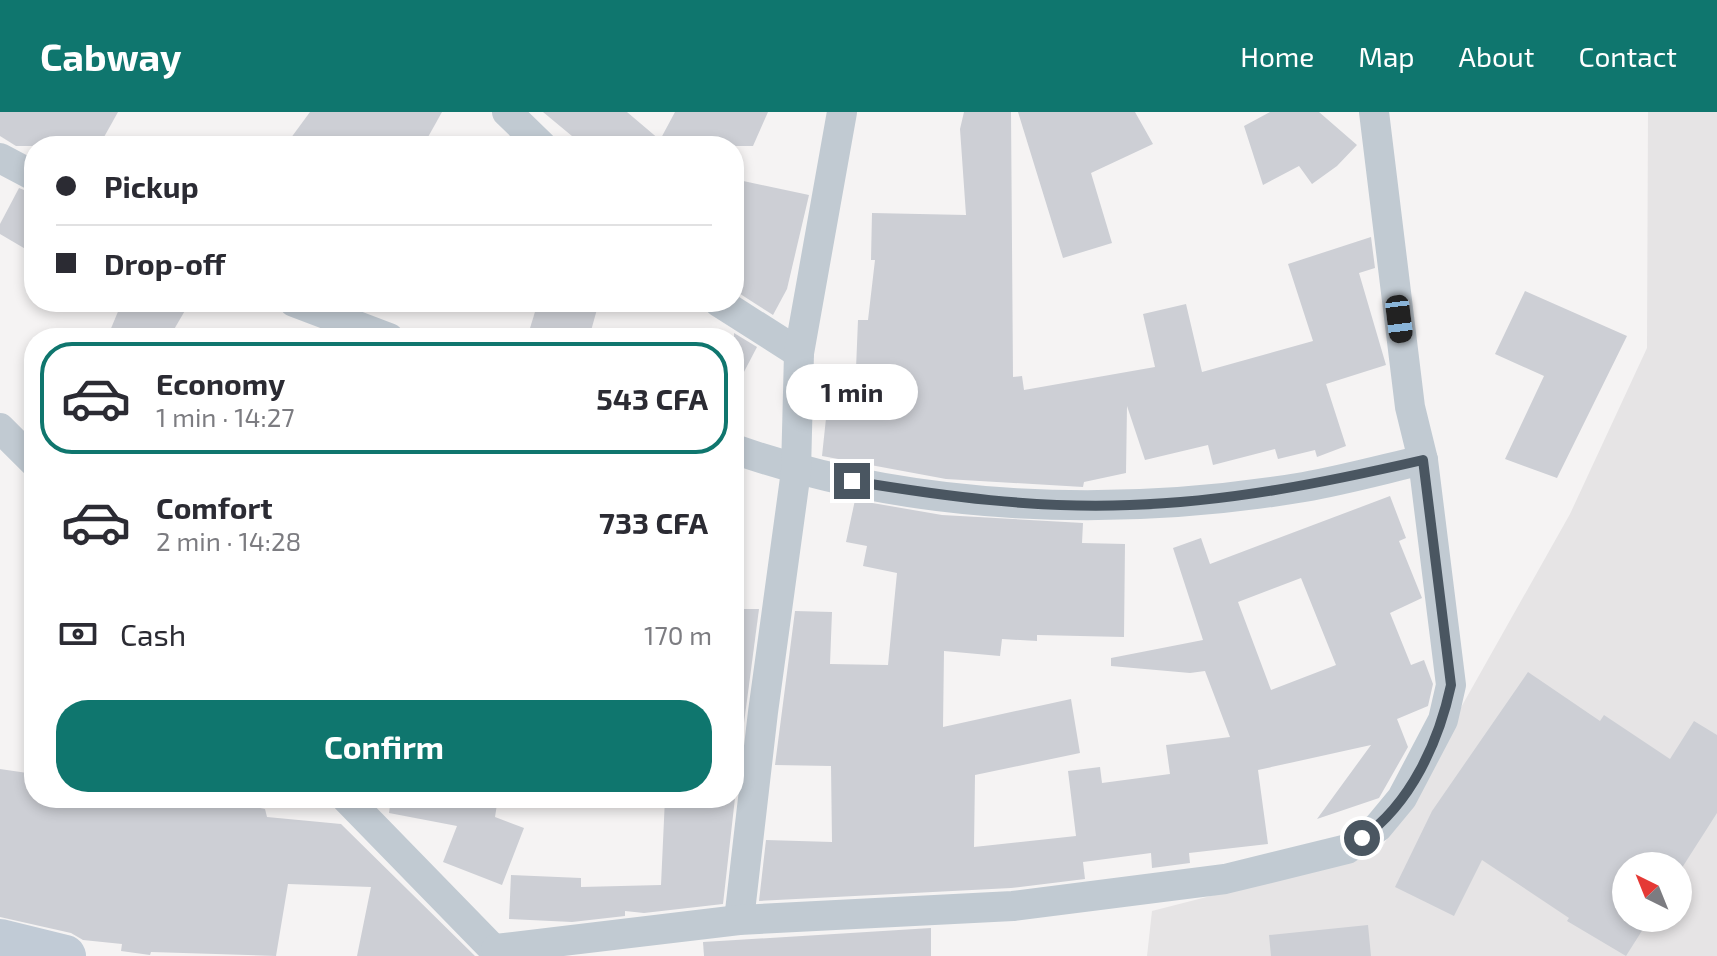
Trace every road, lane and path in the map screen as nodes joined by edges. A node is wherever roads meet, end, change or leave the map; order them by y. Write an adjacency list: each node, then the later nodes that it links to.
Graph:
1 (507, 112): 4 (street)
2 (842, 112): 10 (street)
3 (1372, 113): 14 (street)
4 (532, 136)
5 (0, 158): 6 (street)
6 (24, 171)
7 (320, 312): 9 (street)
8 (735, 312): 10 (street)
9 (363, 328)
10 (799, 353): 15 (street)
11 (0, 428): 12 (street)
12 (24, 452)
13 (744, 453): 15 (street)
14 (1423, 460): 15 (street); 17 (street)
15 (796, 471): 17 (street)
16 (356, 808): 19 (street)
17 (739, 920): 19 (street)
18 (0, 940): 20 (street)
19 (498, 952)
20 (65, 956)

